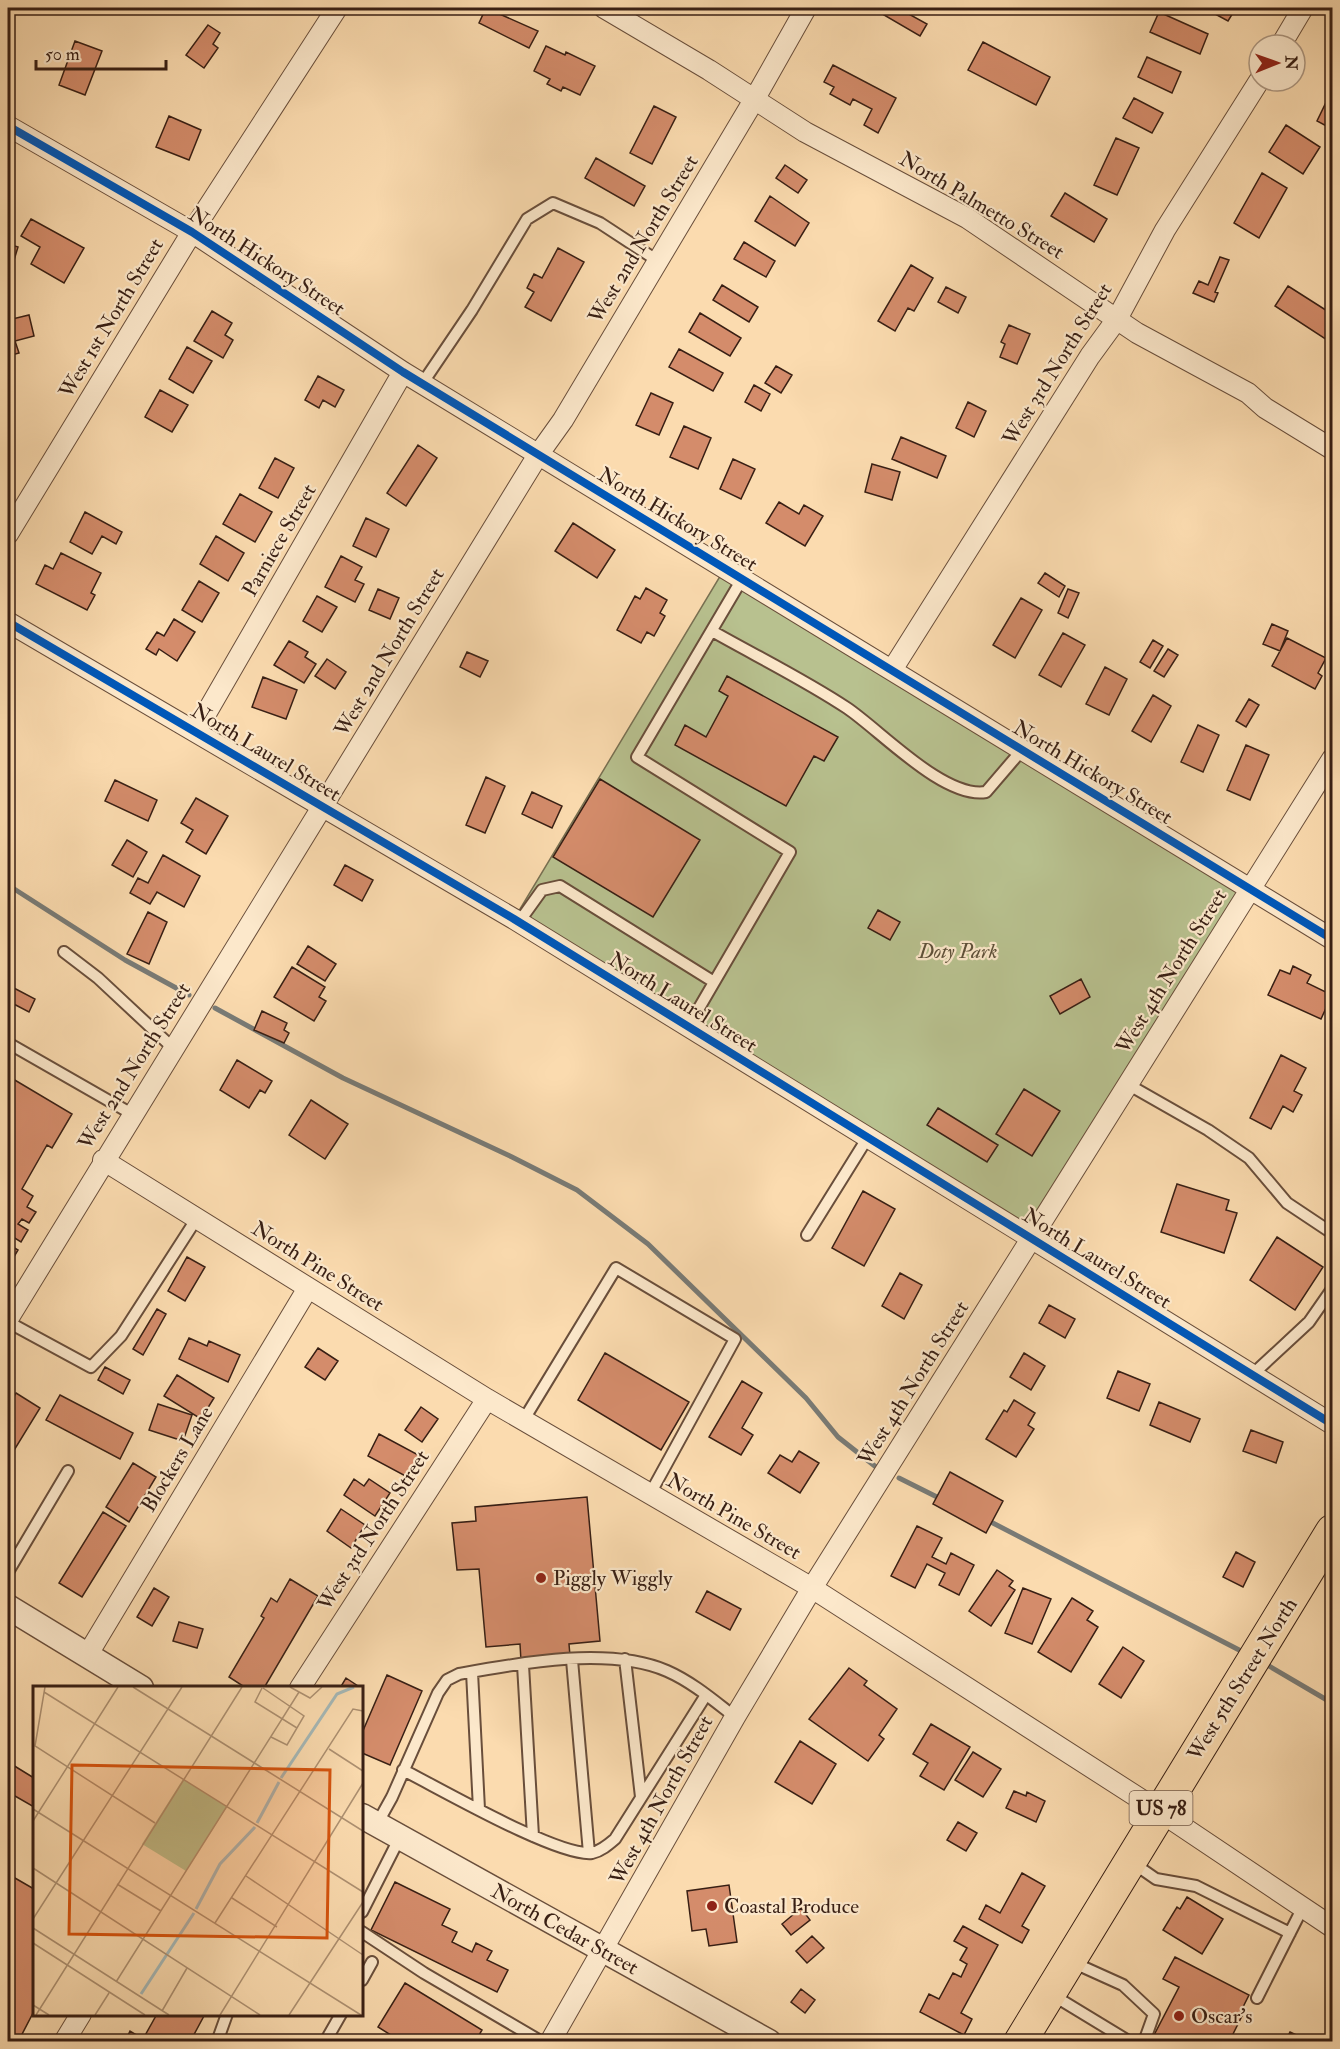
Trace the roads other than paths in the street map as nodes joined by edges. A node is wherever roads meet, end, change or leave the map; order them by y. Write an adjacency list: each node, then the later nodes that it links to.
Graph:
1 (337, 8): 9 (street, West 1st North Street)
2 (604, 8): 7 (street, North Palmetto Street)
3 (806, 8): 7 (street, West 2nd North Street)
4 (1303, 8): 5 (street)
5 (1288, 33)
6 (1252, 93): 11 (street, West 3rd North Street)
7 (754, 100): 10 (street, West 2nd North Street); 11 (street, North Palmetto Street)
8 (8, 126): 9 (street, North Hickory Street)
9 (192, 232): 12 (street, North Hickory Street); 16 (street, West 1st North Street)
10 (658, 261): 13 (lane); 15 (street, West 2nd North Street)
11 (1117, 319): 14 (street, North Palmetto Street); 20 (street, West 3rd North Street)
12 (403, 372): 13 (street, North Hickory Street); 21 (street, Parniece Street)
13 (422, 384): 15 (street, North Hickory Street)
14 (1332, 449)
15 (538, 455): 17 (street, North Hickory Street); 24 (street, West 2nd North Street)
16 (8, 534)
17 (742, 579): 19 (lane); 20 (street, North Hickory Street)
18 (8, 622): 21 (street, North Laurel Street)
19 (712, 631): 22 (lane); 29 (lane)
20 (892, 670): 22 (street, North Hickory Street)
21 (196, 731): 24 (street, North Laurel Street)
22 (1022, 750): 25 (street, North Hickory Street)
23 (1332, 759): 25 (street, West 4th North Street)
24 (322, 808): 26 (street, North Laurel Street); 32 (street, West 2nd North Street)
25 (1250, 888): 27 (street, North Hickory Street); 33 (street, West 4th North Street)
26 (519, 922): 29 (lane); 30 (street, North Laurel Street)
27 (1332, 939)
28 (64, 952): 32 (lane)
29 (714, 982): 30 (lane)
30 (688, 1027): 35 (street, North Laurel Street)
31 (8, 1042): 34 (lane)
32 (173, 1048): 34 (street, West 2nd North Street)
33 (1129, 1085): 38 (lane); 40 (street, West 4th North Street)
34 (132, 1114): 36 (street, West 2nd North Street)
35 (868, 1137): 39 (lane); 40 (street, North Laurel Street)
36 (103, 1160): 37 (street, North Pine Street); 43 (street, West 2nd North Street)
37 (196, 1218): 41 (street, North Pine Street); 43 (lane)
38 (1332, 1233)
39 (807, 1235)
40 (1033, 1239): 44 (street, North Laurel Street); 52 (street, West 4th North Street)
41 (308, 1288): 45 (street, North Pine Street); 54 (street, Blockers Lane)
42 (1332, 1289): 44 (lane)
43 (8, 1321)
44 (1252, 1375): 47 (street, North Laurel Street)
45 (487, 1399): 46 (street, North Pine Street); 60 (street, West 3rd North Street)
46 (523, 1420): 49 (street, North Pine Street); 49 (lane)
47 (1332, 1425)
48 (68, 1471): 51 (lane)
49 (650, 1494): 52 (street, North Pine Street)
50 (1332, 1531): 66 (main road, West 5th Street North / US 78)
51 (8, 1572)
52 (812, 1588): 62 (street, West 4th North Street); 66 (street, North Pine Street)
53 (8, 1607): 54 (street)
54 (87, 1654): 59 (street)
55 (625, 1659): 56 (lane); 61 (lane); 64 (lane)
56 (572, 1660): 57 (lane); 70 (lane)
57 (523, 1665): 58 (lane); 68 (lane)
58 (471, 1672): 63 (lane); 65 (lane)
59 (138, 1686)
60 (301, 1686)
61 (706, 1695): 62 (lane); 64 (lane)
62 (735, 1717): 77 (street, West 4th North Street)
63 (403, 1770): 65 (lane); 67 (lane)
64 (641, 1797): 70 (lane)
65 (479, 1809): 68 (lane)
66 (1159, 1811): 71 (main road, West 5th Street North / US 78); 72 (street, North Pine Street)
67 (369, 1821): 69 (street, North Cedar Street)
68 (533, 1836): 70 (lane)
69 (400, 1837): 73 (lane); 77 (street, North Cedar Street)
70 (589, 1853)
71 (1129, 1861): 76 (lane); 78 (main road, West 5th Street North / US 78)
72 (1303, 1907): 74 (street, North Pine Street); 76 (lane)
73 (363, 1909)
74 (1332, 1927)
75 (363, 1933): 90 (lane)
76 (1290, 1933): 82 (lane)
77 (603, 1951): 86 (street, North Cedar Street); 91 (street, West 4th North Street)
78 (1069, 1961): 81 (main road, West 5th Street North / US 78); 94 (lane)
79 (372, 1962): 80 (lane)
80 (363, 1978)
81 (1049, 1993): 92 (main road, West 5th Street North / US 78); 93 (lane)
82 (1257, 1998)
83 (80, 2016): 87 (street)
84 (226, 2016): 88 (lane)
85 (340, 2016): 89 (lane)
86 (759, 2039)
87 (64, 2042)
88 (217, 2042)
89 (325, 2042)
90 (542, 2042)
91 (550, 2042)
92 (1020, 2042)
93 (1130, 2042)
94 (1144, 2042)

